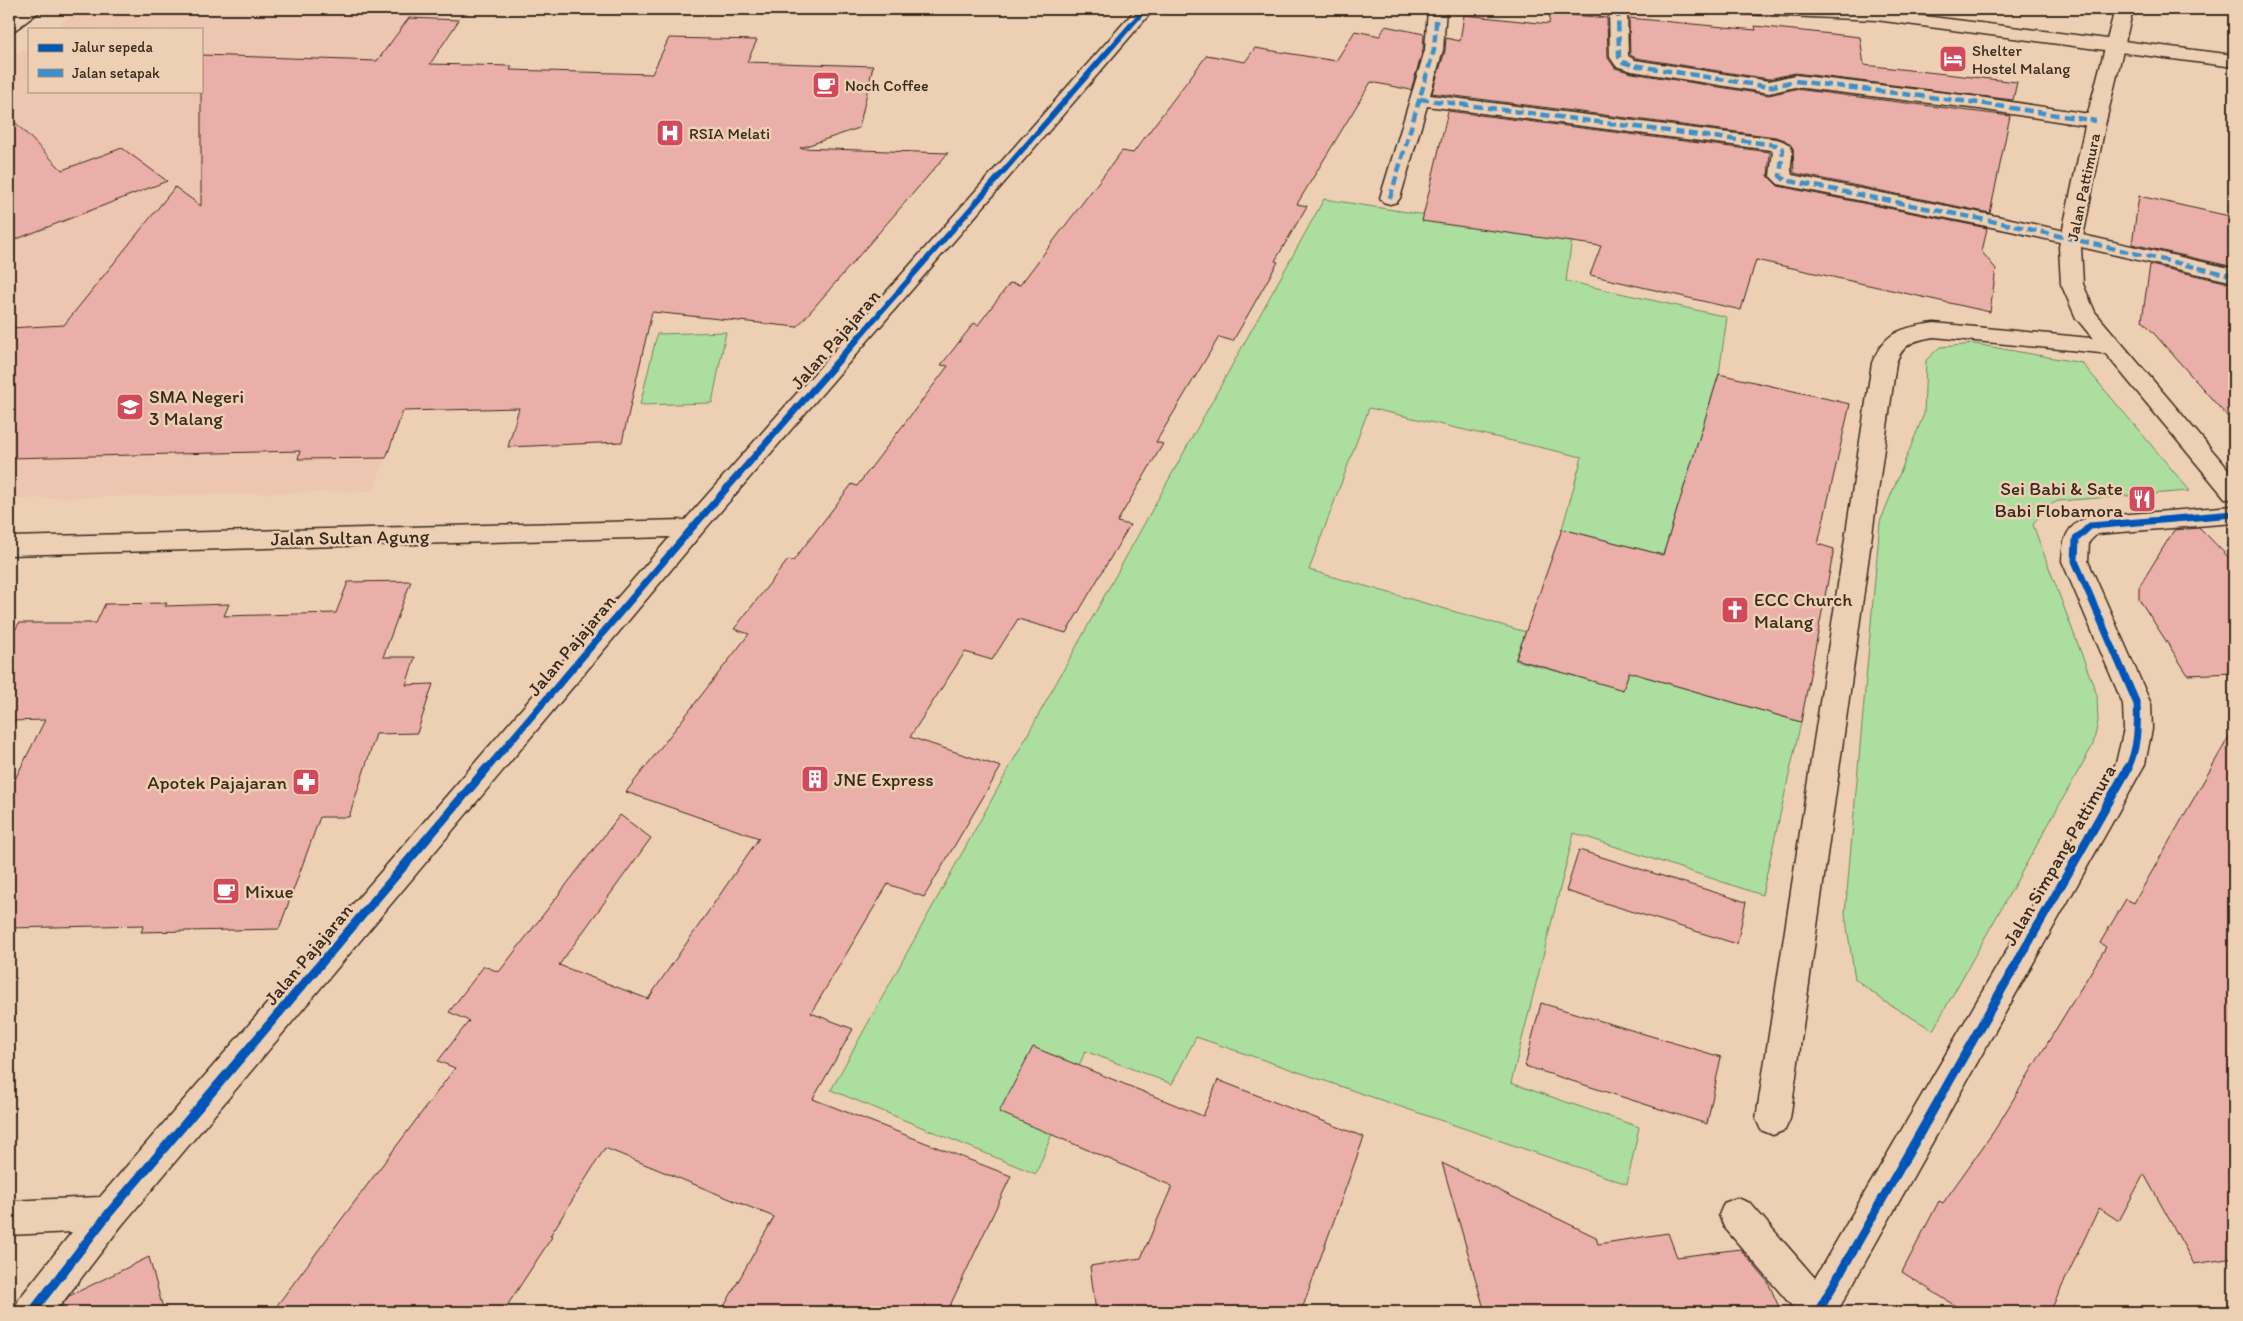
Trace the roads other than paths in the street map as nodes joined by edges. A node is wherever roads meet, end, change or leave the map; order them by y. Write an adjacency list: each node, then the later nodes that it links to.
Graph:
1 (34, 9): 8 (street)
2 (1145, 9): 19 (street, Jalan Pajajaran)
3 (1437, 9): 11 (street)
4 (1618, 9): 12 (street)
5 (1742, 9): 7 (street)
6 (2124, 9): 9 (street, Jalan Pattimura)
7 (1877, 12): 9 (street)
8 (9, 26)
9 (2115, 46): 10 (street); 12 (street, Jalan Pattimura)
10 (2234, 61)
11 (1420, 99): 13 (street); 14 (street)
12 (2096, 121): 14 (street, Jalan Pattimura)
13 (1390, 198)
14 (2072, 239): 15 (street); 16 (street, Jalan Pattimura)
15 (2234, 276)
16 (2111, 347): 17 (street, Jalan Pattimura); 21 (street)
17 (2234, 492)
18 (2234, 514): 25 (street, Jalan Simpang Pattimura)
19 (692, 528): 20 (street, Jalan Sultan Agung); 22 (street, Jalan Pajajaran)
20 (9, 546)
21 (1773, 1120)
22 (109, 1213): 24 (street); 26 (street, Jalan Pajajaran)
23 (1737, 1215): 25 (street)
24 (9, 1218)
25 (1818, 1310)
26 (32, 1312)

